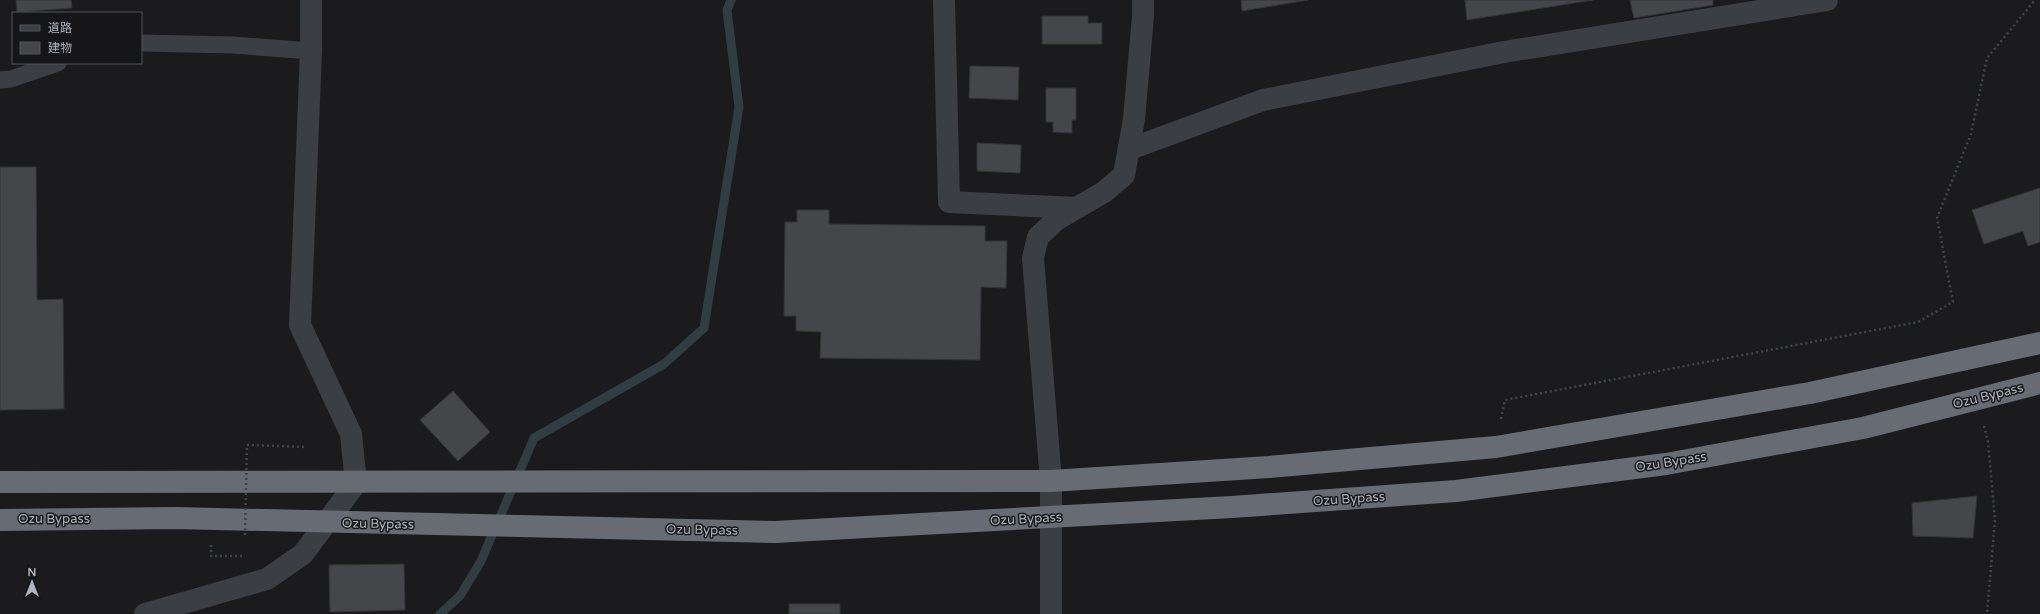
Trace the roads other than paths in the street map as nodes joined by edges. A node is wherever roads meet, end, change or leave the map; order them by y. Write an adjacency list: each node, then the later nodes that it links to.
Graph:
1 (311, 0): 6 (street)
2 (944, 0): 10 (street)
3 (1143, 0): 9 (street)
4 (1827, 0): 9 (street)
5 (142, 44): 6 (lane)
6 (311, 51): 15 (street)
7 (55, 64): 8 (lane)
8 (0, 80)
9 (1130, 149): 10 (street)
10 (1077, 208): 13 (street)
11 (2040, 342): 13 (highway)
12 (2040, 383): 16 (highway, Ozu Bypass)
13 (1051, 481): 15 (highway); 16 (street)
14 (0, 482): 15 (highway)
15 (356, 483): 18 (street)
16 (1051, 518): 18 (highway, Ozu Bypass); 20 (street)
17 (0, 520): 18 (highway, Ozu Bypass)
18 (326, 523): 19 (street)
19 (145, 614)
20 (1051, 614)

